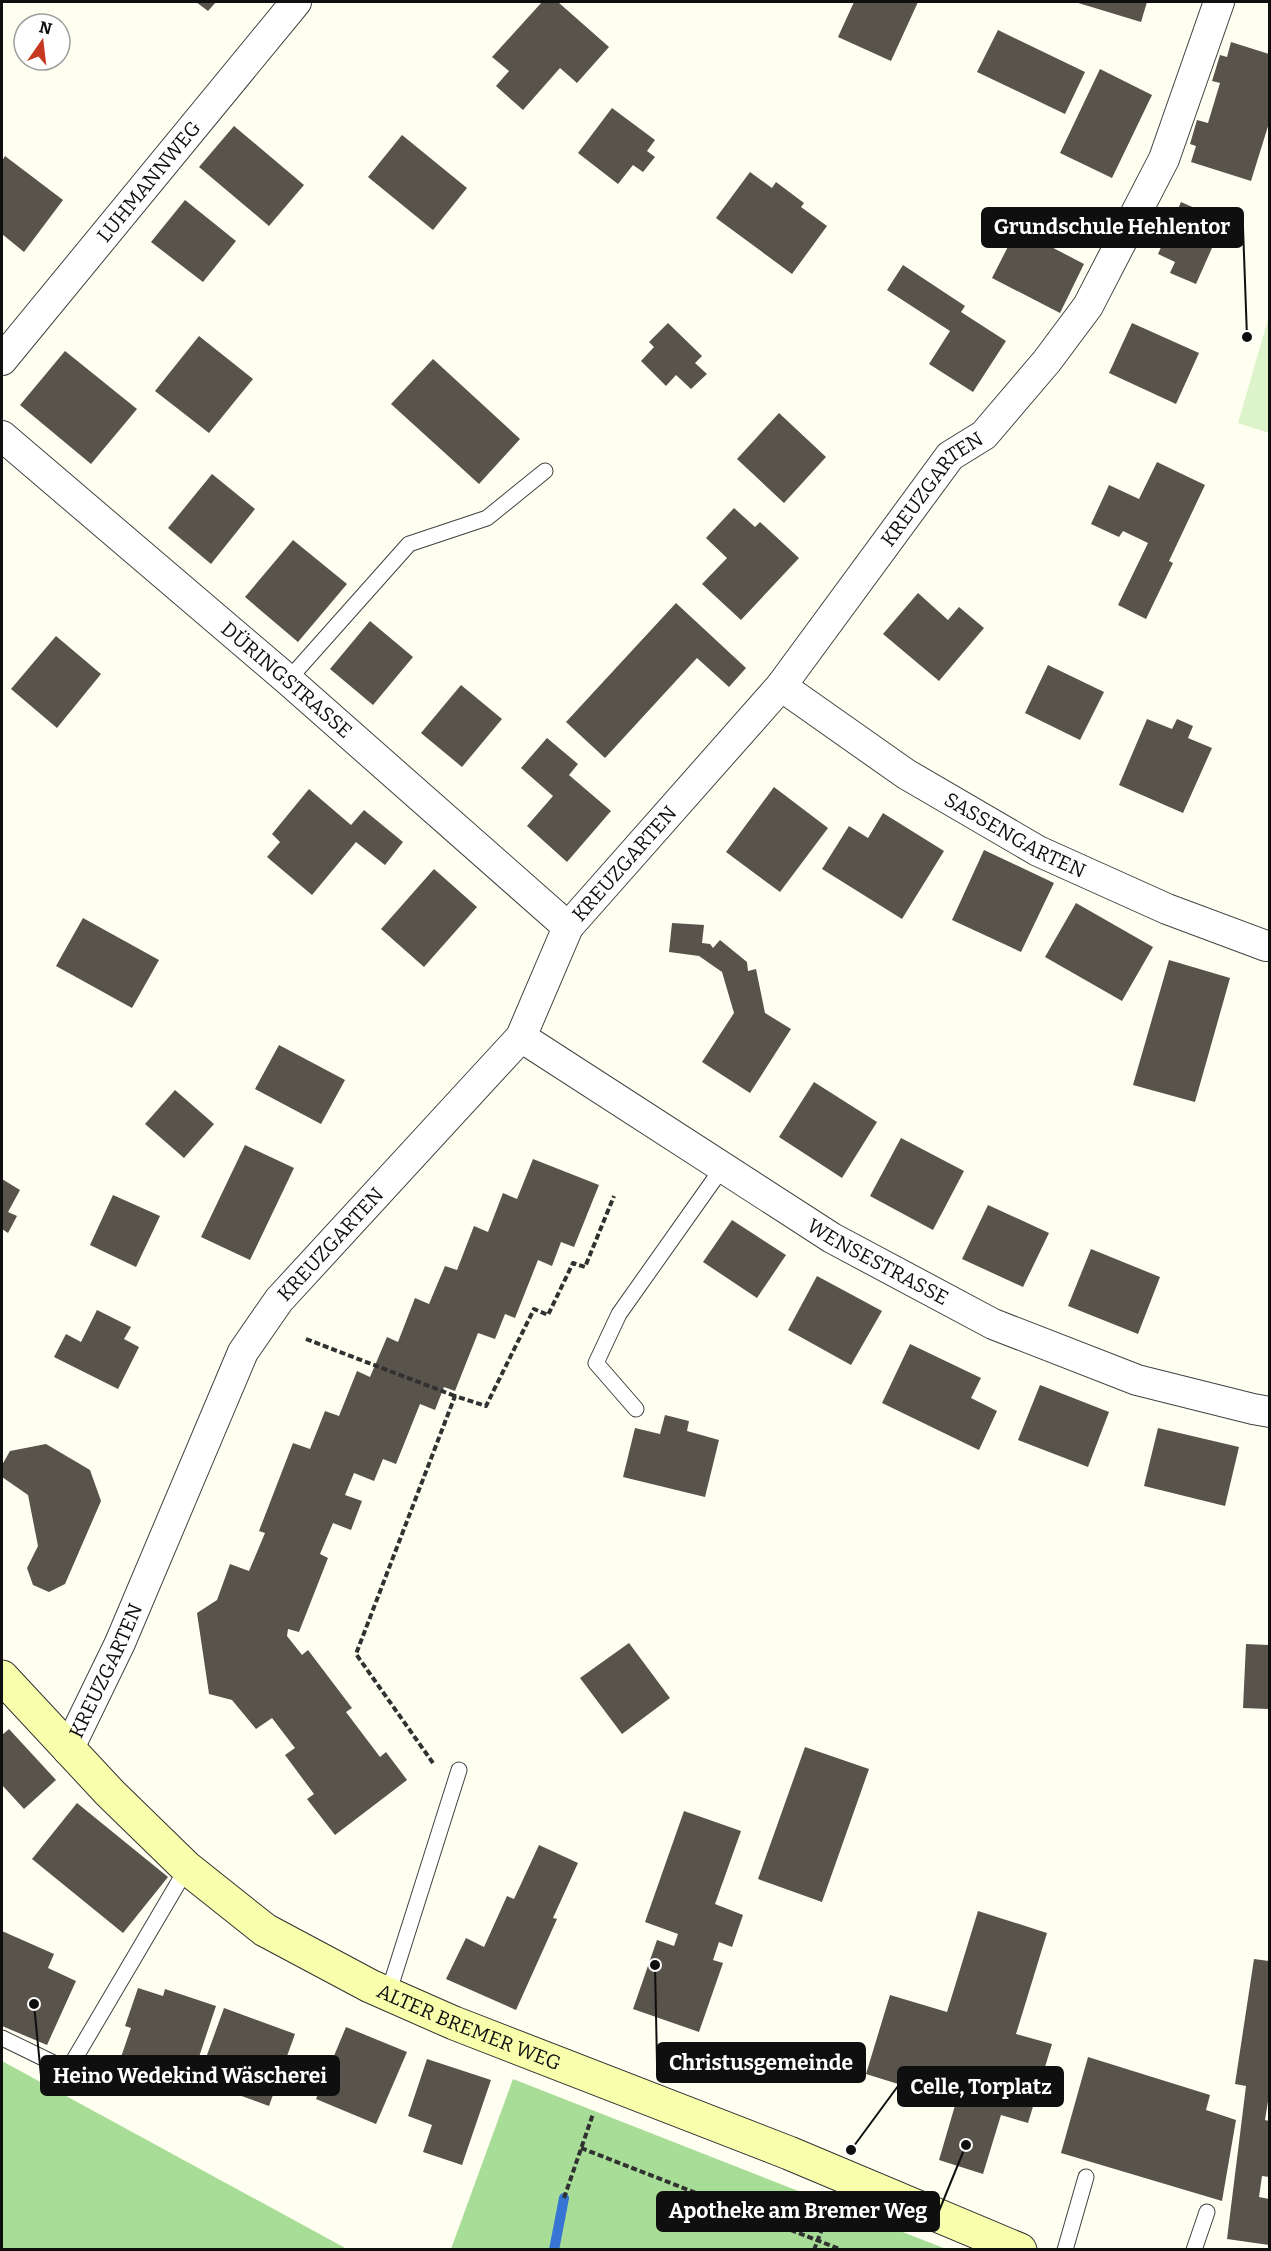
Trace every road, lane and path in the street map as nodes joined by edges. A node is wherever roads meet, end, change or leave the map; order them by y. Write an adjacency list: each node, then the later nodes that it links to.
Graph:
1 (296, 2): 3 (street, LUHMANNWEG)
2 (1219, 2): 7 (street, KREUZGARTEN)
3 (2, 360)
4 (2, 436): 6 (street, DÜRINGSTRASSE)
5 (545, 471): 6 (lane)
6 (288, 680): 8 (street, DÜRINGSTRASSE)
7 (781, 686): 8 (street, KREUZGARTEN); 9 (street, SASSENGARTEN)
8 (568, 927): 10 (street, KREUZGARTEN)
9 (1266, 946)
10 (521, 1037): 11 (street, WENSESTRASSE); 18 (street, KREUZGARTEN)
11 (723, 1167): 15 (lane); 16 (street, WENSESTRASSE)
12 (614, 1196): 14 (path)
13 (306, 1339): 14 (path)
14 (455, 1396): 20 (path)
15 (636, 1409)
16 (1269, 1412)
17 (2, 1677): 18 (street, ALTER BREMER WEG)
18 (68, 1750): 21 (street, ALTER BREMER WEG)
19 (459, 1770): 20 (lane)
20 (453, 1790): 22 (lane)
21 (187, 1868): 22 (street, ALTER BREMER WEG); 23 (lane)
22 (388, 1994): 24 (street, ALTER BREMER WEG)
23 (2, 2038)
24 (842, 2175): 28 (path); 31 (street, ALTER BREMER WEG)
25 (1086, 2177): 32 (lane)
26 (564, 2198): 28 (path)
27 (1208, 2212): 33 (lane)
28 (817, 2240): 29 (path); 30 (path)
29 (814, 2250)
30 (842, 2250)
31 (1020, 2250)
32 (1065, 2250)
33 (1194, 2250)

